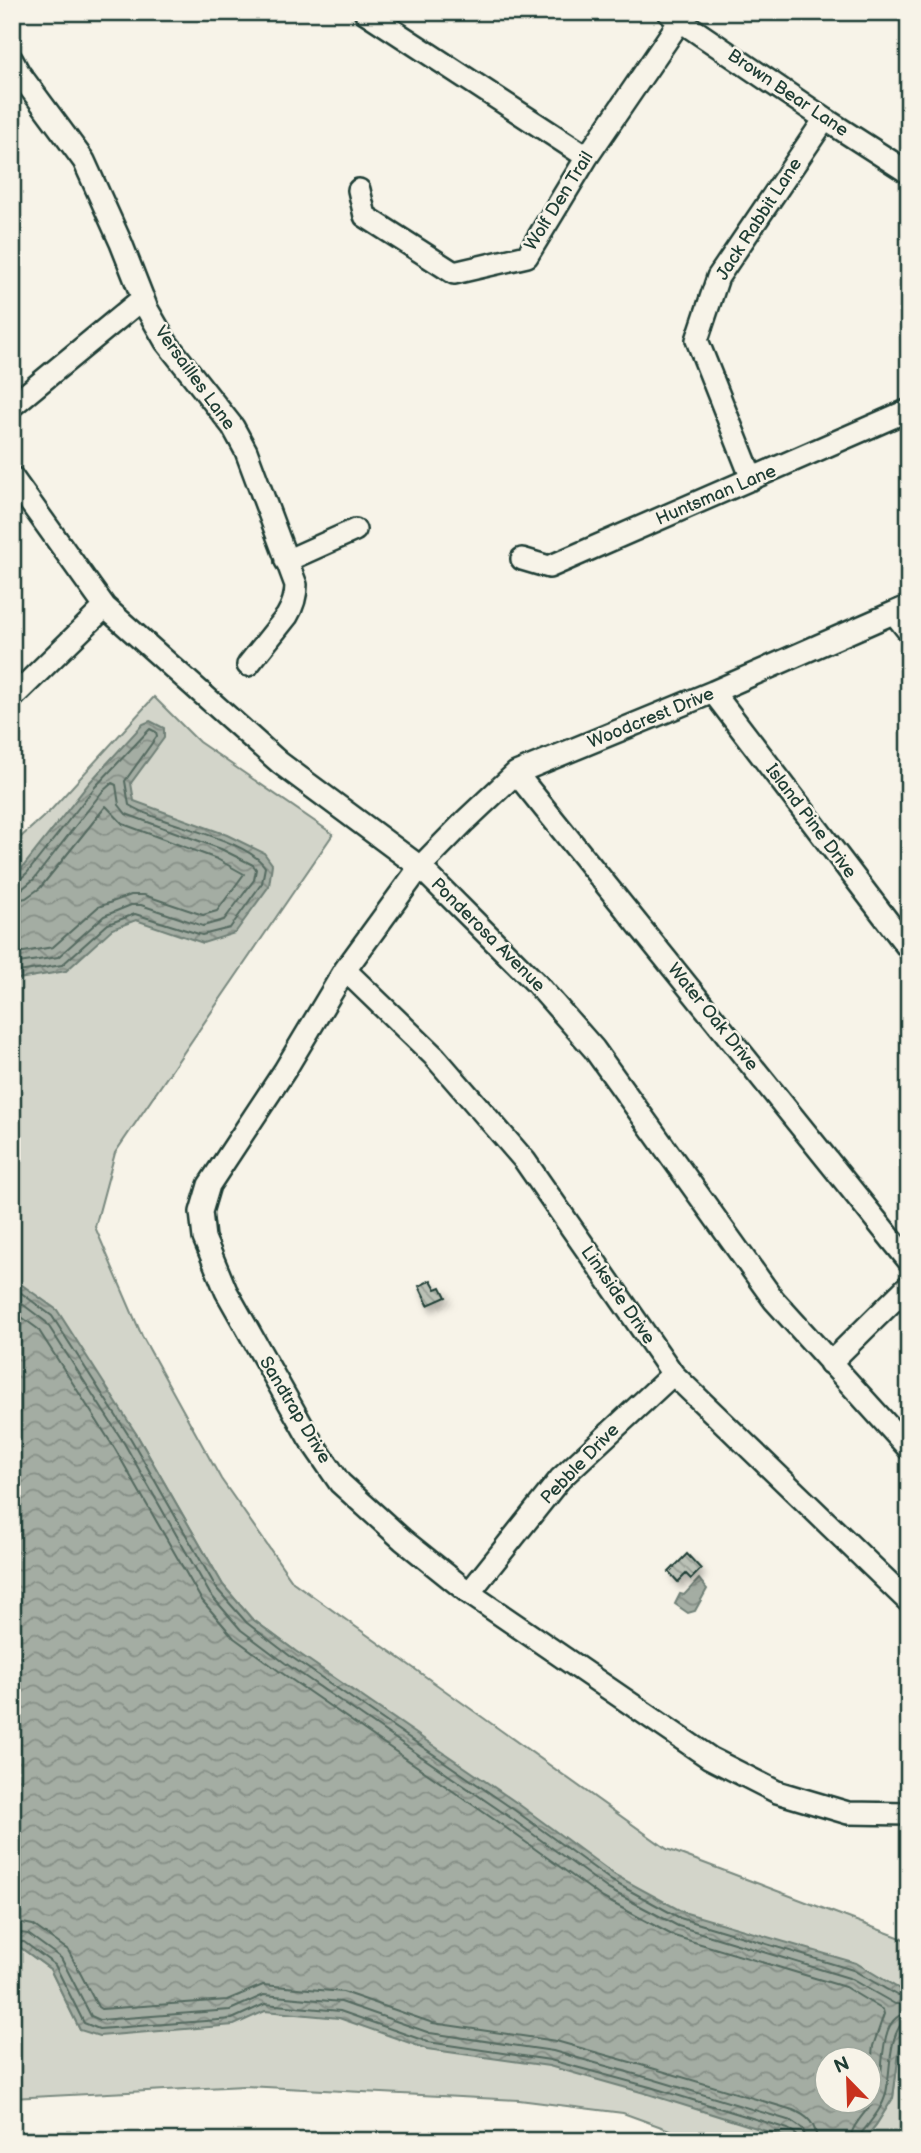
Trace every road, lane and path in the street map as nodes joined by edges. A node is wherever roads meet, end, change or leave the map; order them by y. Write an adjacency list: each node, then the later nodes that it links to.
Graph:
1 (365, 12): 5 (street)
2 (678, 15): 4 (street, Brown Bear Lane); 5 (street, Wolf Den Trail)
3 (12, 60): 8 (street, Versailles Lane)
4 (825, 120): 6 (street, Brown Bear Lane); 12 (street, Jack Rabbit Lane)
5 (587, 157): 7 (street, Wolf Den Trail)
6 (909, 173)
7 (359, 190)
8 (143, 298): 9 (street); 15 (street, Versailles Lane)
9 (12, 406)
10 (909, 410): 12 (street, Huntsman Lane)
11 (12, 477): 16 (street, Ponderosa Avenue)
12 (752, 479): 14 (street, Huntsman Lane)
13 (355, 530): 15 (street)
14 (522, 559)
15 (286, 561): 19 (street, Versailles Lane)
16 (104, 607): 21 (street); 23 (street, Ponderosa Avenue)
17 (901, 610): 18 (street); 20 (street, Woodcrest Drive)
18 (909, 632)
19 (248, 665)
20 (713, 692): 22 (street, Woodcrest Drive); 24 (street, Island Pine Drive)
21 (12, 698)
22 (516, 773): 23 (street, Woodcrest Drive); 26 (street, Water Oak Drive)
23 (420, 867): 25 (street, Sandtrap Drive); 28 (street, Ponderosa Avenue)
24 (909, 949)
25 (345, 970): 29 (street, Linkside Drive); 31 (street, Sandtrap Drive)
26 (909, 1261)
27 (909, 1285): 28 (street)
28 (830, 1363): 30 (street, Ponderosa Avenue)
29 (673, 1374): 31 (street, Pebble Drive); 32 (street, Linkside Drive)
30 (909, 1449)
31 (469, 1593): 33 (street, Sandtrap Drive)
32 (909, 1602)
33 (909, 1814)

